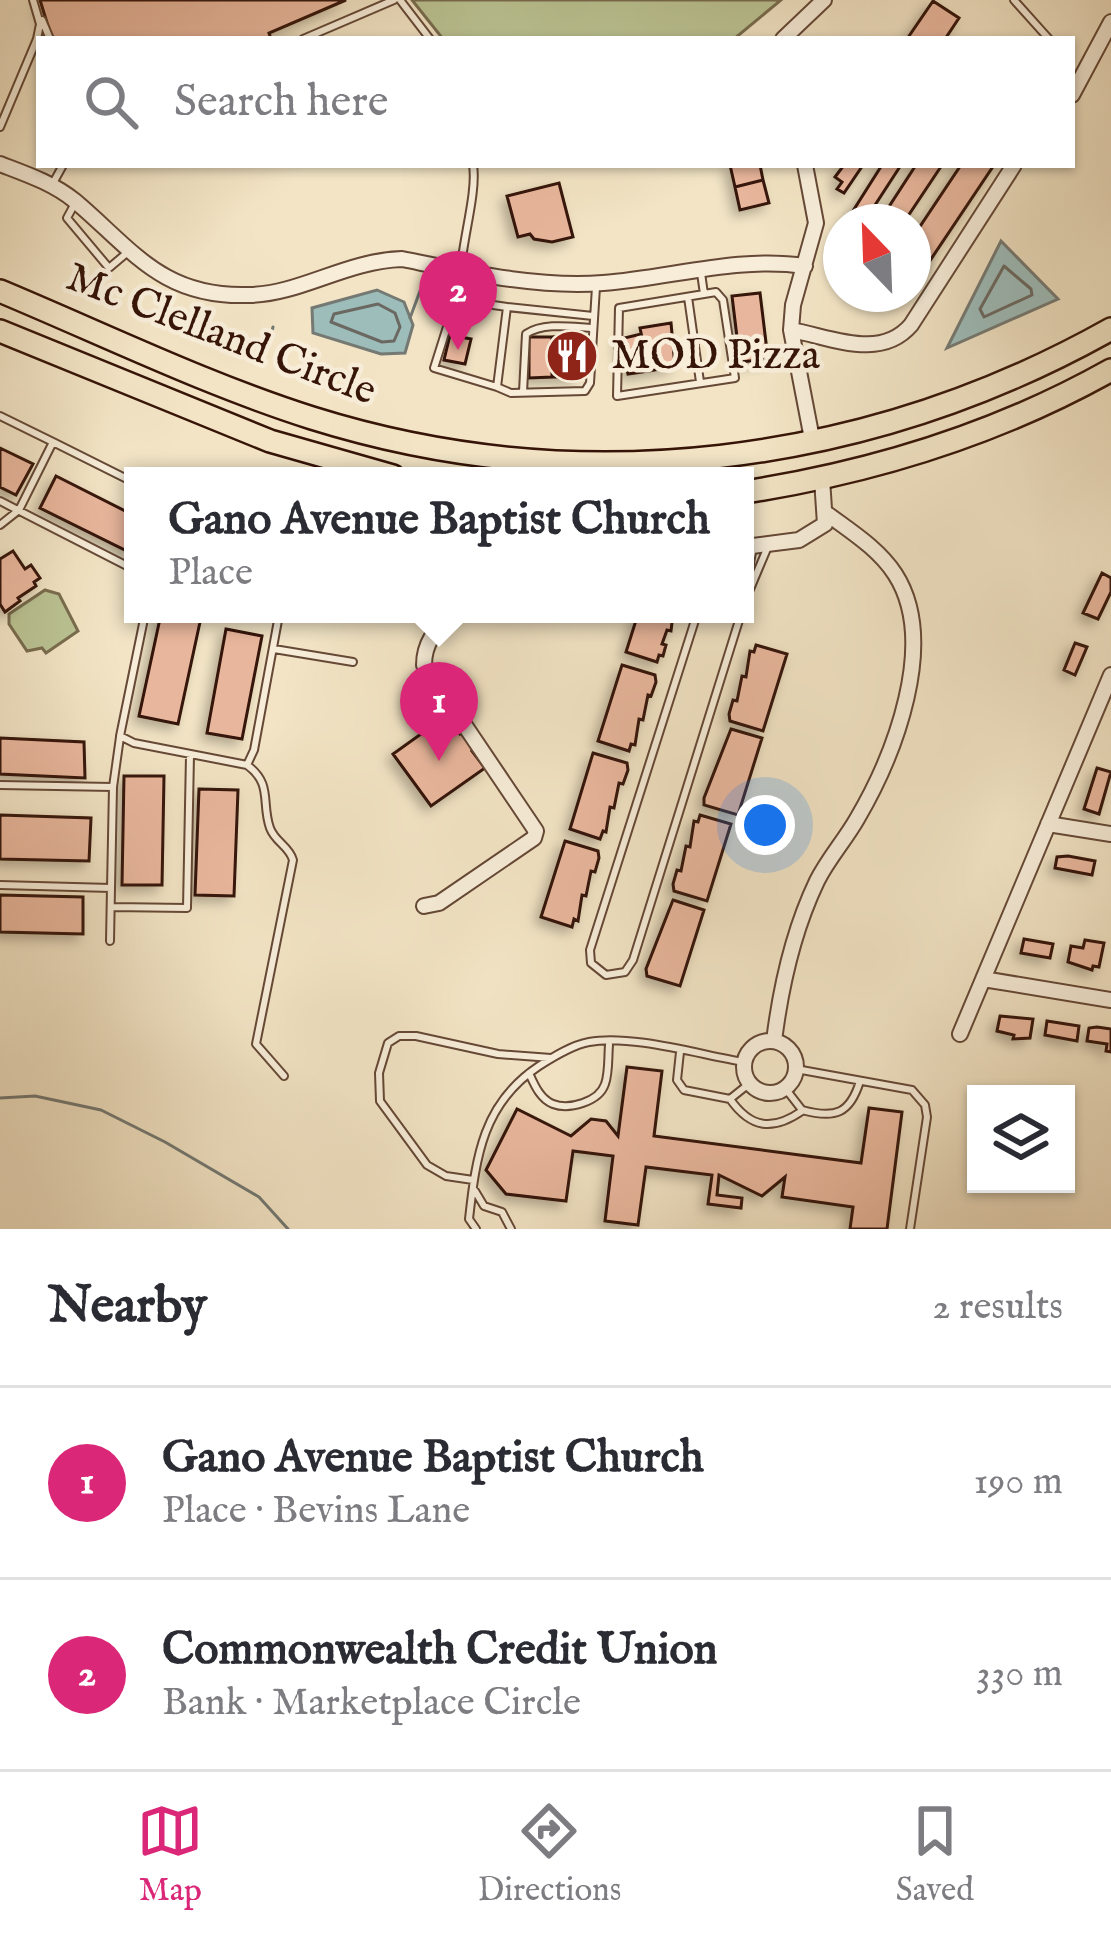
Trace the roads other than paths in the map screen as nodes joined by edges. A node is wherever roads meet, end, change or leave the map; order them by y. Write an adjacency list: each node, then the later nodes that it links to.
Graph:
1 (33, 0): 5 (lane)
2 (397, 0): 9 (lane); 10 (lane)
3 (824, 0): 11 (street)
4 (1014, 0): 12 (lane)
5 (38, 10): 7 (lane); 8 (lane)
6 (1111, 22): 14 (street)
7 (37, 36)
8 (49, 36)
9 (310, 36)
10 (427, 36)
11 (786, 36)
12 (1046, 36)
13 (36, 41): 15 (lane)
14 (1077, 69)
15 (2, 116): 16 (lane)
16 (0, 127)
17 (0, 164): 22 (street)
18 (61, 168): 22 (lane)
19 (473, 168): 27 (lane)
20 (807, 168): 25 (street)
21 (1012, 168): 39 (street)
22 (52, 185): 23 (street)
23 (76, 202): 24 (street); 24 (lane)
24 (128, 252): 27 (street)
25 (805, 266): 26 (street); 39 (street)
26 (700, 269): 28 (street); 32 (lane)
27 (459, 270): 29 (street); 31 (lane)
28 (646, 278): 29 (street); 34 (lane)
29 (597, 283): 36 (lane)
30 (0, 291): 47 (highway, Mc Clelland Circle)
31 (459, 291): 35 (lane); 43 (lane)
32 (704, 294): 33 (lane); 42 (lane)
33 (688, 297): 34 (lane); 42 (lane)
34 (651, 303): 42 (lane)
35 (507, 307): 36 (lane); 43 (lane)
36 (594, 316): 37 (lane)
37 (593, 328): 44 (lane); 44 (lane)
38 (1111, 329): 47 (highway, Mc Clelland Circle)
39 (791, 330): 47 (street)
40 (0, 331): 48 (highway, Mc Clelland Circle)
41 (1111, 370): 50 (highway)
42 (700, 383)
43 (496, 387): 44 (lane)
44 (523, 392)
45 (0, 416): 46 (lane)
46 (53, 442): 49 (lane); 53 (lane)
47 (814, 444): 50 (highway)
48 (362, 467)
49 (124, 478)
50 (822, 479): 51 (highway); 54 (street)
51 (754, 490)
52 (0, 501): 53 (lane)
53 (19, 510): 55 (lane); 57 (lane)
54 (826, 513): 56 (street); 82 (street)
55 (0, 524)
56 (756, 545): 58 (lane)
57 (124, 564)
58 (754, 579)
59 (144, 623): 67 (lane)
60 (277, 623): 64 (lane)
61 (445, 623): 76 (street)
62 (694, 623): 63 (lane)
63 (738, 623)
64 (274, 649): 65 (lane); 69 (lane)
65 (353, 662)
66 (1111, 675): 72 (street)
67 (120, 736): 68 (lane); 71 (lane)
68 (190, 755): 69 (lane); 77 (lane)
69 (248, 765): 89 (lane)
70 (0, 785): 71 (lane)
71 (113, 787): 75 (lane)
72 (1048, 824): 73 (street); 79 (street)
73 (1111, 834)
74 (0, 885): 75 (lane)
75 (111, 888): 77 (lane)
76 (424, 906)
77 (112, 907): 78 (lane)
78 (110, 941)
79 (983, 979): 80 (street); 81 (street)
80 (1111, 1000)
81 (960, 1034)
82 (774, 1041): 86 (street); 87 (street)
83 (609, 1043): 84 (lane); 85 (lane); 88 (lane)
84 (680, 1052): 86 (lane); 93 (lane)
85 (551, 1058): 88 (lane); 95 (lane)
86 (744, 1062): 91 (street)
87 (796, 1069): 90 (lane); 92 (street)
88 (529, 1073): 95 (lane)
89 (284, 1076)
90 (860, 1081): 94 (lane); 98 (lane)
91 (750, 1083): 92 (street); 93 (lane)
92 (785, 1088): 94 (lane)
93 (730, 1099): 94 (lane)
94 (802, 1110)
95 (473, 1183): 96 (lane); 97 (lane)
96 (476, 1229)
97 (511, 1229)
98 (910, 1229)

